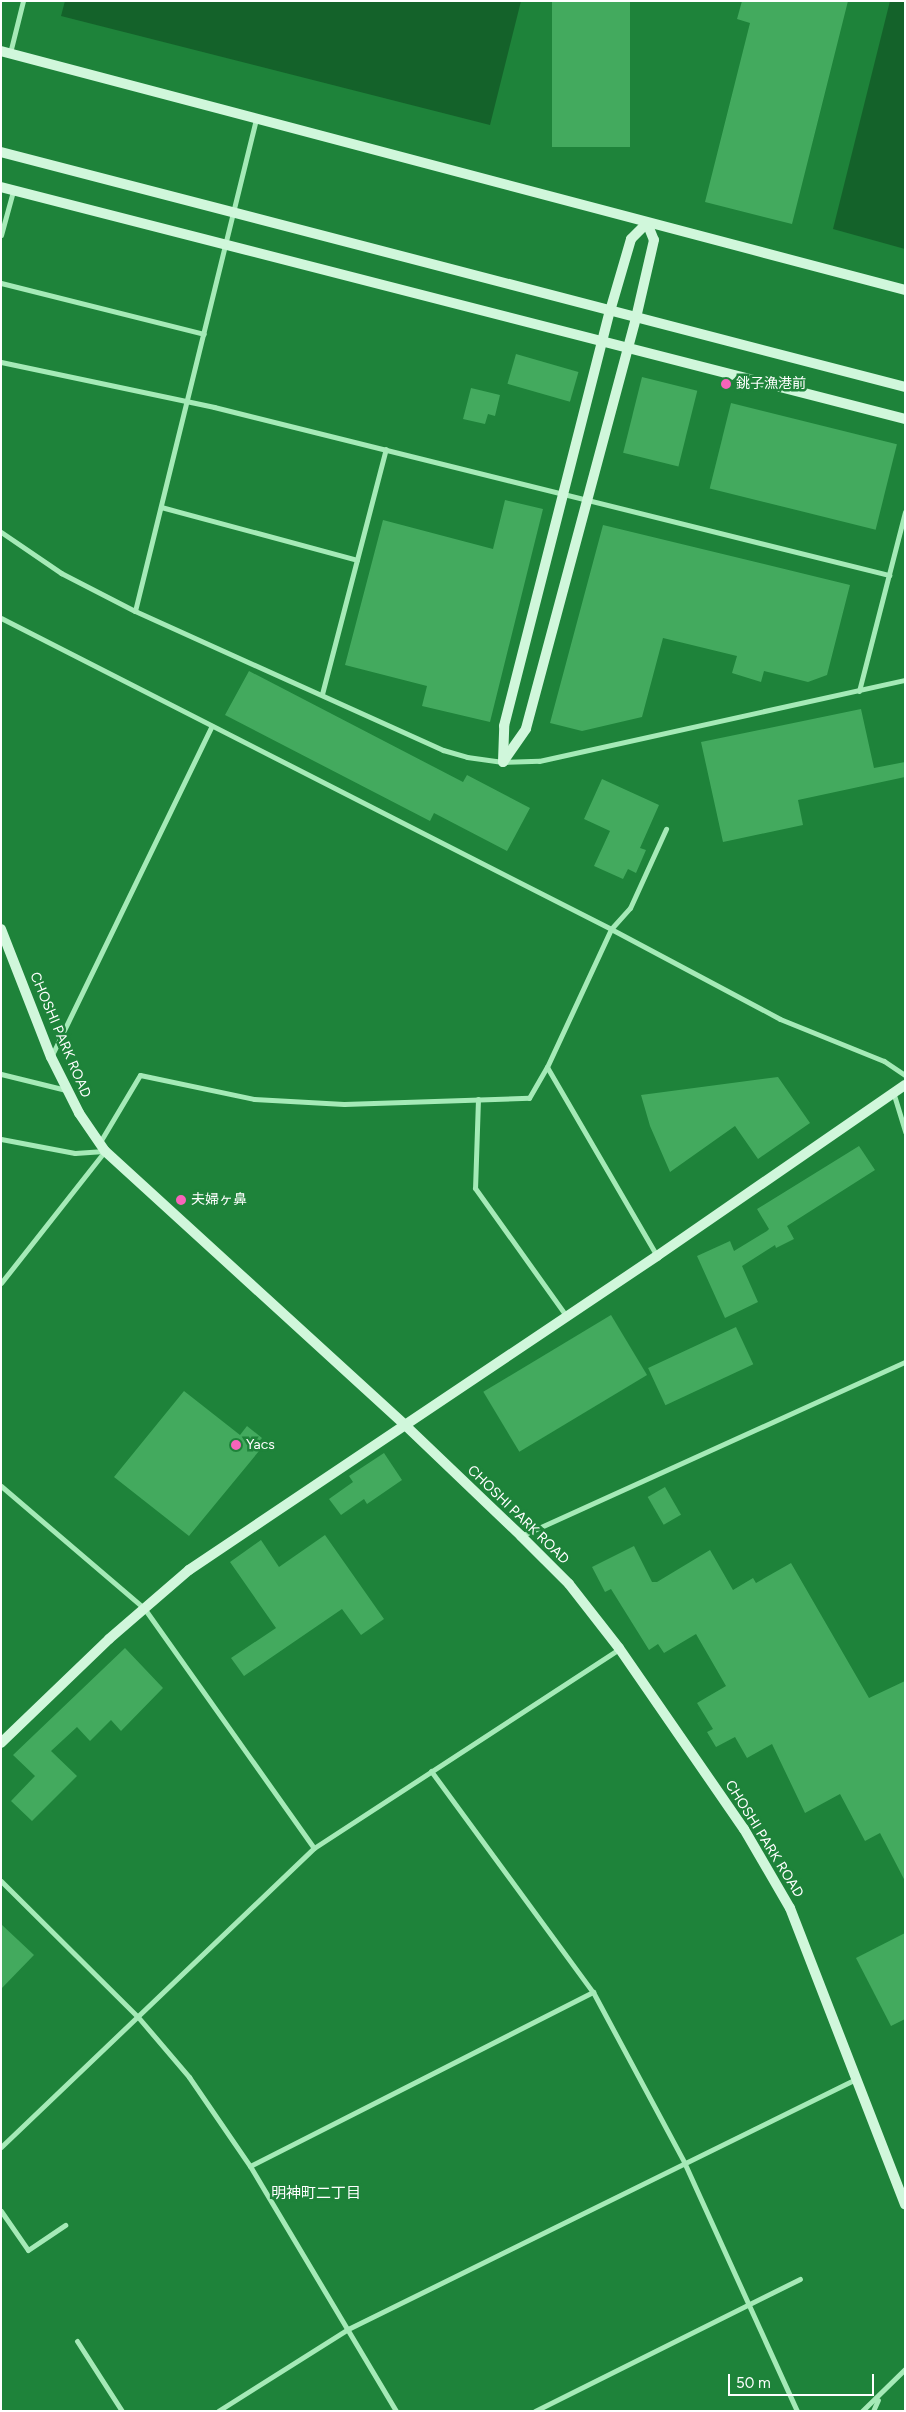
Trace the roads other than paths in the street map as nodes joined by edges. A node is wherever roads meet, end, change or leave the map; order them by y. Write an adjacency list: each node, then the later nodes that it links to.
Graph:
1 (22, 1): 2 (street)
2 (5, 52): 3 (street)
3 (256, 119): 7 (street); 8 (street)
4 (1, 152): 7 (street)
5 (1, 187): 6 (street)
6 (13, 191): 9 (street); 10 (street)
7 (233, 211): 10 (street); 13 (street)
8 (647, 223): 12 (street); 13 (street); 14 (street)
9 (1, 235)
10 (228, 245): 15 (street); 16 (street)
11 (1, 283): 15 (street)
12 (905, 290)
13 (610, 311): 14 (street); 16 (street)
14 (636, 318): 17 (street); 19 (street)
15 (204, 334): 20 (street)
16 (603, 341): 17 (street); 23 (street)
17 (628, 347): 21 (street); 24 (street)
18 (1, 362): 20 (street)
19 (905, 387)
20 (186, 403): 22 (street); 25 (street)
21 (905, 420)
22 (386, 449): 23 (street); 28 (street)
23 (562, 493): 24 (street); 36 (street)
24 (586, 499): 29 (street); 36 (street)
25 (161, 507): 28 (street); 30 (street)
26 (905, 512): 29 (street)
27 (1, 532): 30 (street)
28 (357, 560): 34 (street)
29 (888, 575): 33 (street)
30 (135, 611): 34 (street)
31 (1, 618): 35 (street)
32 (905, 680): 33 (street)
33 (859, 691): 36 (street)
34 (322, 694): 36 (street)
35 (212, 726): 39 (street); 40 (street)
36 (503, 762)
37 (666, 829): 39 (street)
38 (1, 929): 40 (street, CHOSHI PARK ROAD)
39 (611, 929): 41 (street); 43 (street)
40 (51, 1057): 45 (street, CHOSHI PARK ROAD)
41 (547, 1067): 47 (street); 51 (street)
42 (1, 1074): 45 (street)
43 (905, 1075)
44 (905, 1085): 46 (street)
45 (67, 1090): 50 (street, CHOSHI PARK ROAD)
46 (894, 1095): 48 (street); 51 (street)
47 (478, 1099): 50 (street); 53 (street)
48 (905, 1132)
49 (1, 1139): 50 (street)
50 (103, 1146): 52 (street); 55 (street, CHOSHI PARK ROAD)
51 (657, 1256): 53 (street)
52 (1, 1283)
53 (567, 1317): 55 (street)
54 (905, 1362): 57 (street)
55 (405, 1426): 57 (street, CHOSHI PARK ROAD); 58 (street)
56 (1, 1486): 58 (street)
57 (521, 1536): 59 (street, CHOSHI PARK ROAD)
58 (144, 1608): 60 (street); 62 (street)
59 (619, 1648): 61 (street); 66 (street, CHOSHI PARK ROAD)
60 (1, 1743)
61 (431, 1771): 62 (street); 64 (street)
62 (314, 1848): 65 (street)
63 (1, 1881): 65 (street)
64 (593, 1992): 68 (street); 69 (street)
65 (138, 2017): 67 (street); 69 (street)
66 (856, 2078): 68 (street); 70 (street, CHOSHI PARK ROAD)
67 (1, 2147)
68 (684, 2162): 74 (street); 75 (street)
69 (250, 2166): 75 (street)
70 (905, 2204)
71 (1, 2211): 72 (street)
72 (65, 2225)
73 (800, 2279): 74 (street)
74 (747, 2305): 82 (street); 83 (street)
75 (348, 2329): 80 (street); 81 (street)
76 (77, 2341): 79 (street)
77 (905, 2369): 78 (street)
78 (880, 2397): 84 (street); 85 (street)
79 (122, 2411)
80 (218, 2411)
81 (396, 2411)
82 (535, 2411)
83 (797, 2411)
84 (862, 2411)
85 (872, 2411)

